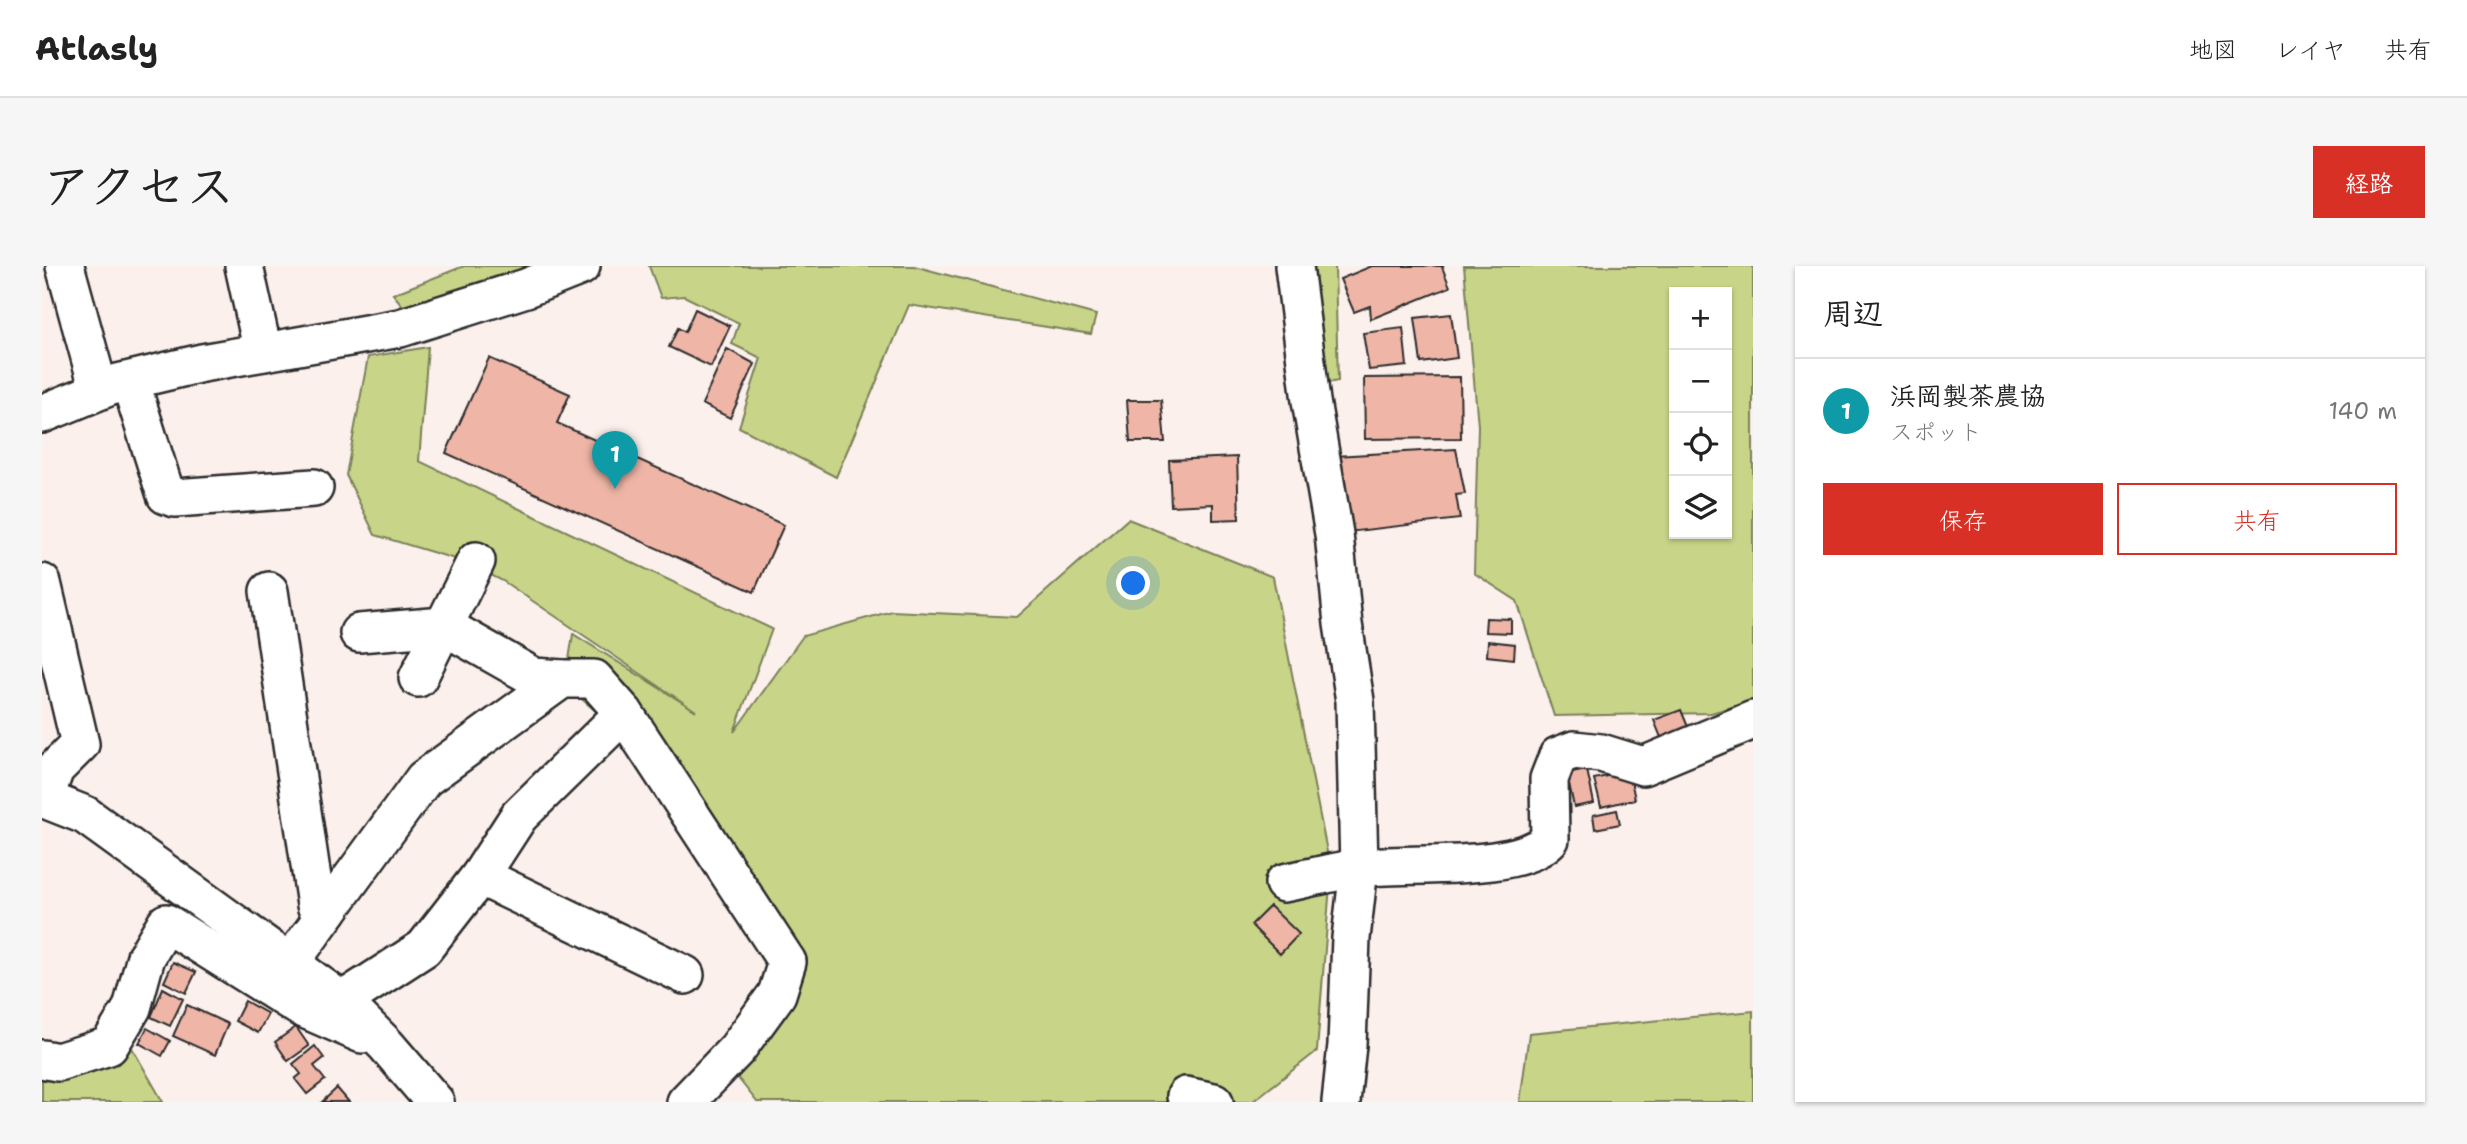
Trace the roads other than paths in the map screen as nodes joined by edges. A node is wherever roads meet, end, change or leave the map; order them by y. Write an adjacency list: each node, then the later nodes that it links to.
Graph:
1 (65, 266): 6 (street)
2 (244, 266): 5 (street)
3 (580, 266): 5 (street)
4 (1294, 266): 19 (street)
5 (263, 352): 6 (street)
6 (115, 386): 7 (street); 8 (street)
7 (42, 414)
8 (314, 488)
9 (476, 561): 12 (street)
10 (42, 583): 18 (street)
11 (269, 591): 22 (street)
12 (444, 626): 13 (street); 14 (street); 15 (street)
13 (359, 634)
14 (418, 678)
15 (562, 679): 16 (street); 22 (street)
16 (624, 713): 20 (street); 29 (street)
17 (1753, 720): 19 (street)
18 (43, 799): 23 (street)
19 (1359, 868): 21 (street); 30 (street)
20 (480, 876): 24 (street); 25 (street)
21 (1284, 883)
22 (328, 911): 23 (street)
23 (290, 963): 25 (street)
24 (685, 975)
25 (342, 1001): 26 (street)
26 (386, 1045): 27 (street); 28 (street)
27 (42, 1059)
28 (435, 1102)
29 (686, 1102)
30 (1338, 1102)

